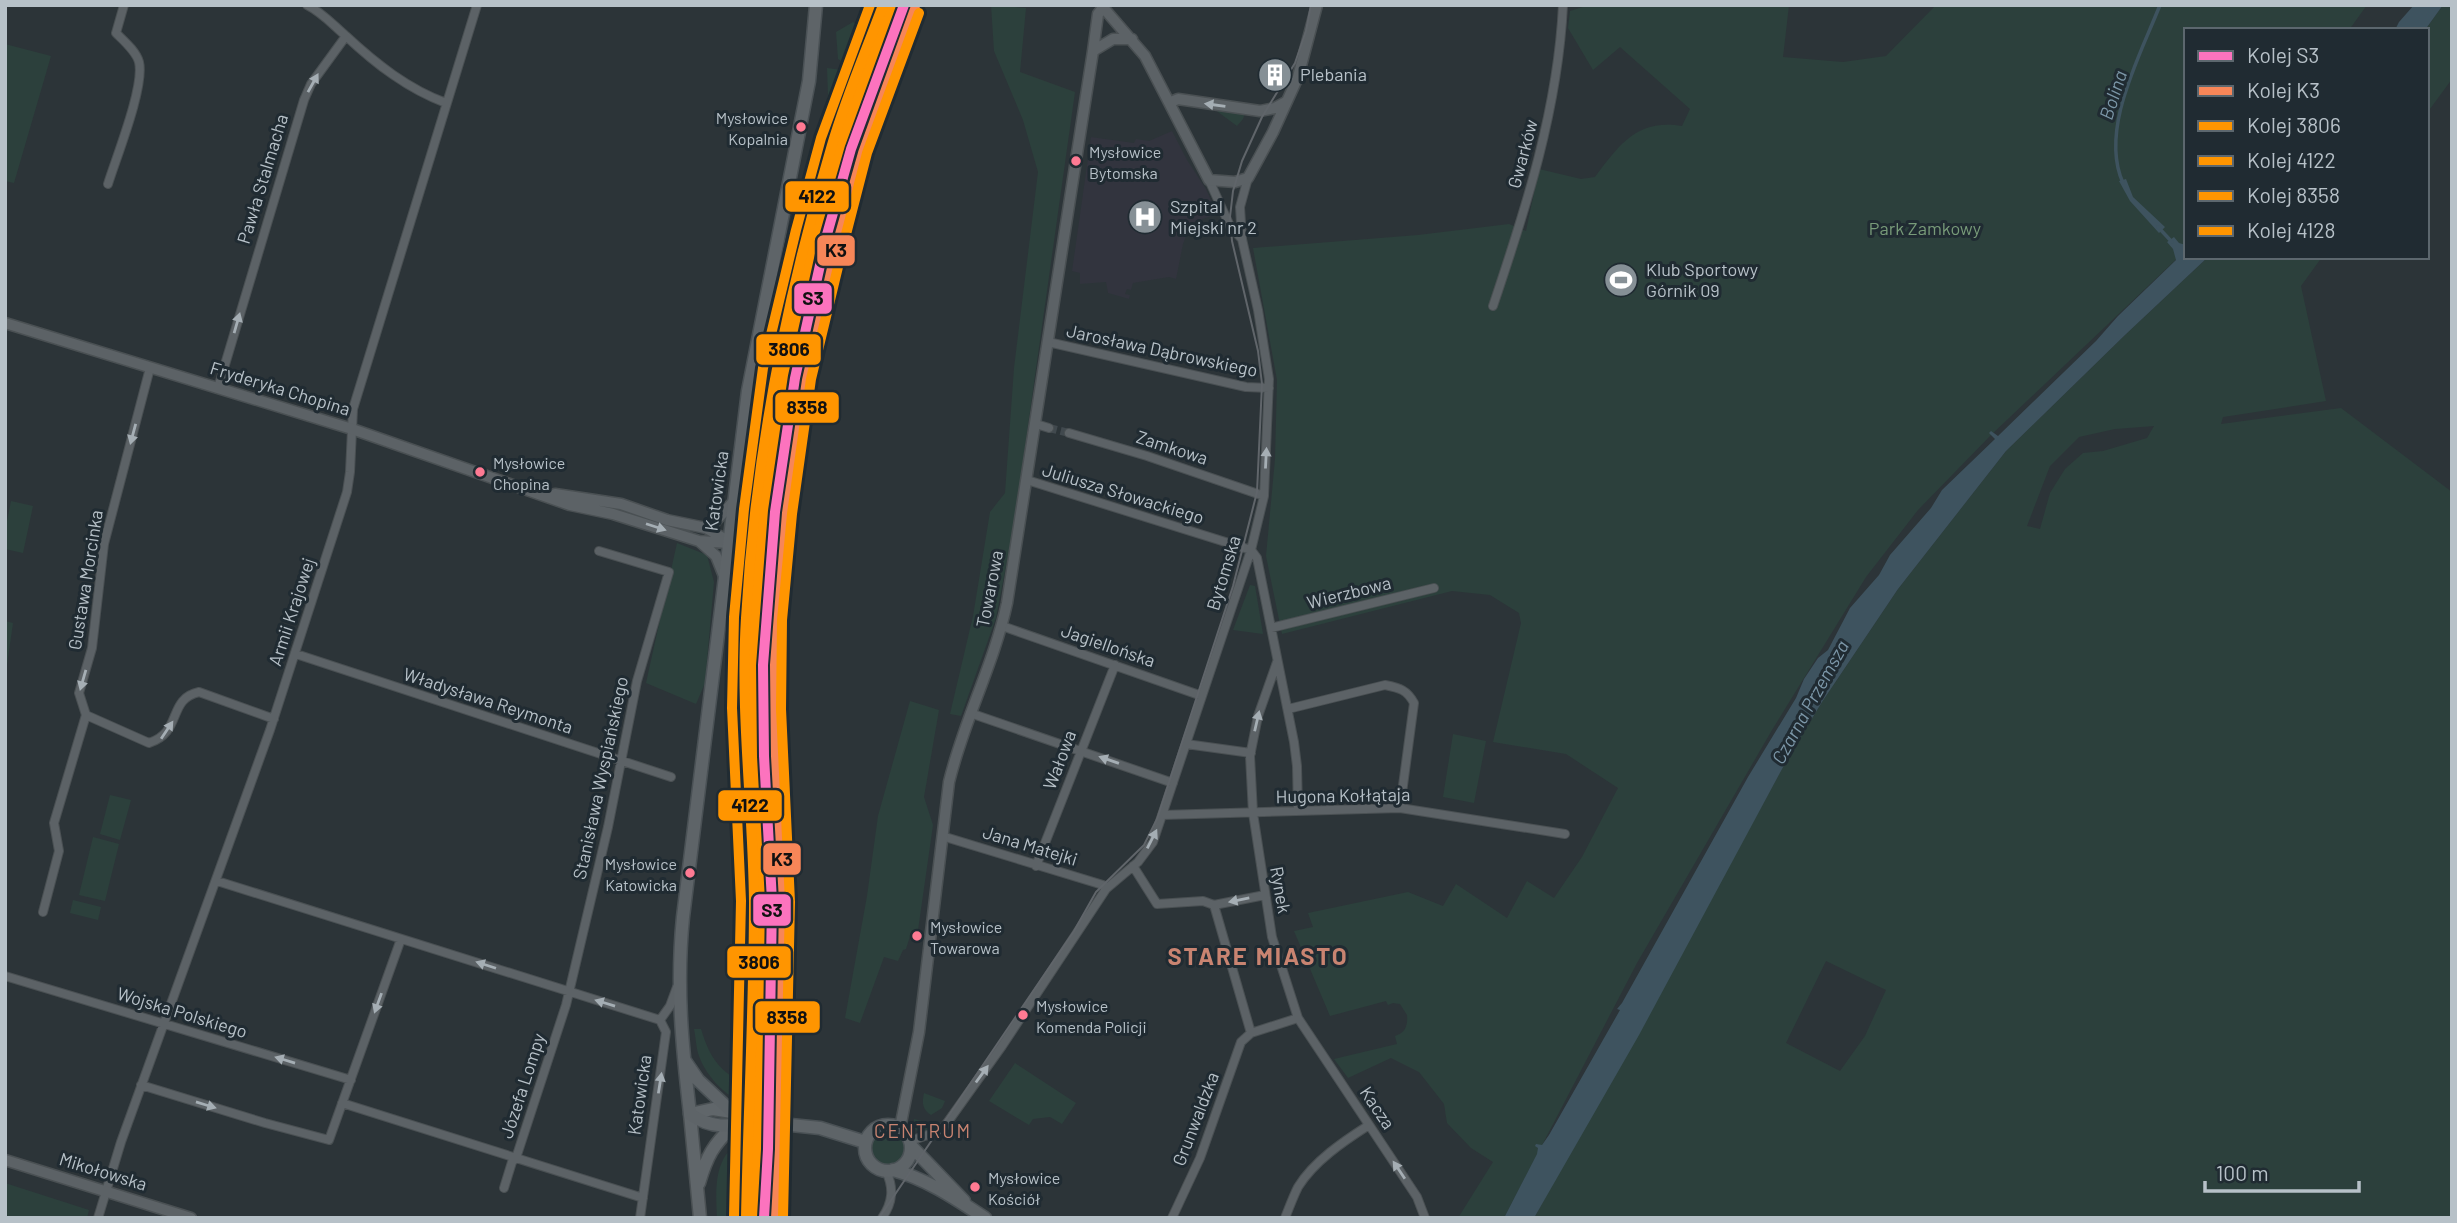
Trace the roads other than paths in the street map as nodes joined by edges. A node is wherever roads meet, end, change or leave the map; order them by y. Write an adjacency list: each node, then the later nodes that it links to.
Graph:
1 (124, 5): 20 (street)
2 (307, 5): 9 (street)
3 (477, 5): 14 (street, Armii Krajowej)
4 (816, 5): 36 (main road, Katowicka)
5 (1317, 5): 13 (street)
6 (1563, 5): 22 (street, Gwarków)
7 (1102, 6): 10 (street, Bytomska); 11 (street, Towarowa)
8 (873, 10): 16 (street)
9 (346, 36): 14 (street); 26 (street, Pawła Stalmacha, one-way to 9)
10 (1132, 39): 11 (street); 12 (street, Bytomska)
11 (1093, 51): 24 (street, Towarowa)
12 (1171, 102): 15 (street, one-way to 12); 19 (street, Bytomska)
13 (1286, 102): 15 (street); 17 (street)
14 (446, 103): 30 (street, Armii Krajowej)
15 (1260, 111): 17 (street)
16 (830, 117)
17 (1273, 132): 18 (street)
18 (1248, 178): 19 (street); 21 (street, Bytomska)
19 (1209, 180): 21 (street, Bytomska)
20 (108, 184)
21 (1242, 239): 27 (street, Bytomska)
22 (1493, 306)
23 (5, 323): 25 (street, Fryderyka Chopina)
24 (1048, 342): 27 (street, Jarosława Dąbrowskiego); 28 (street, Towarowa)
25 (150, 368): 26 (street, Fryderyka Chopina); 54 (street, Gustawa Morcinka, one-way to 54)
26 (218, 388): 30 (street, Fryderyka Chopina)
27 (1269, 388): 34 (street, Bytomska, one-way to 27)
28 (1036, 424): 29 (street); 32 (street, Towarowa)
29 (1049, 428)
30 (352, 429): 33 (street, Fryderyka Chopina); 48 (street, Armii Krajowej)
31 (1069, 433): 34 (street, Zamkowa)
32 (1027, 480): 42 (street, Juliusza Słowackiego); 46 (street, Towarowa)
33 (542, 494): 35 (street, Fryderyka Chopina); 38 (street, Fryderyka Chopina)
34 (1264, 496): 42 (street, Bytomska)
35 (596, 499): 37 (street, Fryderyka Chopina); 38 (street, Fryderyka Chopina)
36 (733, 502): 39 (street); 41 (main road, Katowicka)
37 (637, 510): 38 (street, Fryderyka Chopina); 39 (street, Fryderyka Chopina)
38 (613, 513): 40 (street, Fryderyka Chopina, one-way to 40)
39 (706, 528): 41 (street, Fryderyka Chopina)
40 (699, 541): 41 (street, Fryderyka Chopina); 44 (street)
41 (728, 542): 44 (main road, Katowicka)
42 (1251, 550): 47 (street); 51 (street, Bytomska)
43 (599, 551): 59 (street, Stanisława Wyspiańskiego)
44 (724, 576): 77 (main road, Katowicka)
45 (1434, 588): 47 (street, Wierzbowa)
46 (1002, 626): 50 (street, Jagiellońska); 53 (street, Towarowa)
47 (1271, 628): 49 (street)
48 (296, 653): 55 (street, Armii Krajowej); 59 (street, Władysława Reymonta)
49 (1277, 662): 52 (street); 58 (street, Rynek, one-way to 49)
50 (1115, 665): 51 (street, Jagiellońska); 57 (street, Wałowa)
51 (1202, 695): 56 (street, Bytomska)
52 (1288, 709): 62 (street); 63 (street)
53 (970, 713): 57 (street); 67 (street, Towarowa)
54 (86, 715): 55 (street, one-way to 55); 74 (street, Gustawa Morcinka)
55 (274, 719): 70 (street, Armii Krajowej)
56 (1186, 744): 58 (street); 61 (street, Bytomska)
57 (1080, 751): 61 (street, one-way to 57); 68 (street, Wałowa)
58 (1251, 753): 64 (street, Rynek)
59 (621, 762): 60 (street, Władysława Reymonta); 78 (street, Stanisława Wyspiańskiego)
60 (671, 777)
61 (1173, 783): 65 (street, Bytomska)
62 (1401, 808): 63 (street, Hugona Kołłątaja); 66 (street, Hugona Kołłątaja)
63 (1298, 811): 64 (street, Hugona Kołłątaja)
64 (1253, 813): 65 (street, Hugona Kołłątaja); 72 (street, Rynek)
65 (1162, 815): 69 (street, Bytomska, one-way to 65)
66 (1565, 834)
67 (942, 836): 68 (street, Jana Matejki); 92 (street, Towarowa)
68 (1036, 866): 71 (street, Jana Matejki)
69 (1133, 866): 71 (street, Bytomska); 73 (street)
70 (217, 881): 75 (street); 81 (street, Armii Krajowej)
71 (1106, 889): 94 (street, Bytomska, one-way to 71)
72 (1265, 895): 73 (street, one-way to 73); 79 (street, Rynek)
73 (1214, 905): 82 (street)
74 (43, 912)
75 (401, 939): 78 (street, one-way to 75); 84 (street, one-way to 84)
76 (5, 976): 81 (street, Wojska Polskiego)
77 (678, 984): 80 (street, Katowicka); 83 (main road, Katowicka)
78 (569, 992): 80 (street, one-way to 78); 95 (street, Józefa Lompy)
79 (1298, 1018): 82 (street); 90 (street, Kacza)
80 (660, 1020): 101 (street, Katowicka, one-way to 80)
81 (163, 1023): 84 (street, Wojska Polskiego, one-way to 81); 85 (street, Armii Krajowej)
82 (1251, 1033): 109 (street, Grunwaldzka)
83 (683, 1058): 87 (main road); 88 (main road, Katowicka)
84 (351, 1080): 86 (street)
85 (141, 1085): 86 (street, one-way to 86); 100 (street, Armii Krajowej)
86 (342, 1103): 95 (street)
87 (732, 1112): 88 (main road); 89 (main road)
88 (690, 1114): 91 (main road); 99 (main road)
89 (753, 1121): 91 (main road); 93 (main road)
90 (1369, 1125): 110 (street); 111 (street, Kacza, one-way to 90)
91 (733, 1126): 99 (main road)
92 (900, 1128): 93 (main road); 94 (main road)
93 (865, 1142): 97 (main road)
94 (910, 1143): 97 (main road); 102 (main road)
95 (516, 1158): 98 (street, Józefa Lompy); 101 (street)
96 (5, 1160): 100 (street, Mikołowska)
97 (890, 1171): 102 (main road); 107 (street)
98 (504, 1188)
99 (697, 1189): 106 (main road)
100 (106, 1191): 103 (street, Armii Krajowej); 104 (street, Mikołowska)
101 (643, 1199): 105 (street, Katowicka)
102 (966, 1204): 108 (main road)
103 (98, 1218)
104 (191, 1218)
105 (639, 1218)
106 (700, 1218)
107 (882, 1218)
108 (985, 1218)
109 (1172, 1218)
110 (1285, 1218)
111 (1425, 1218)

